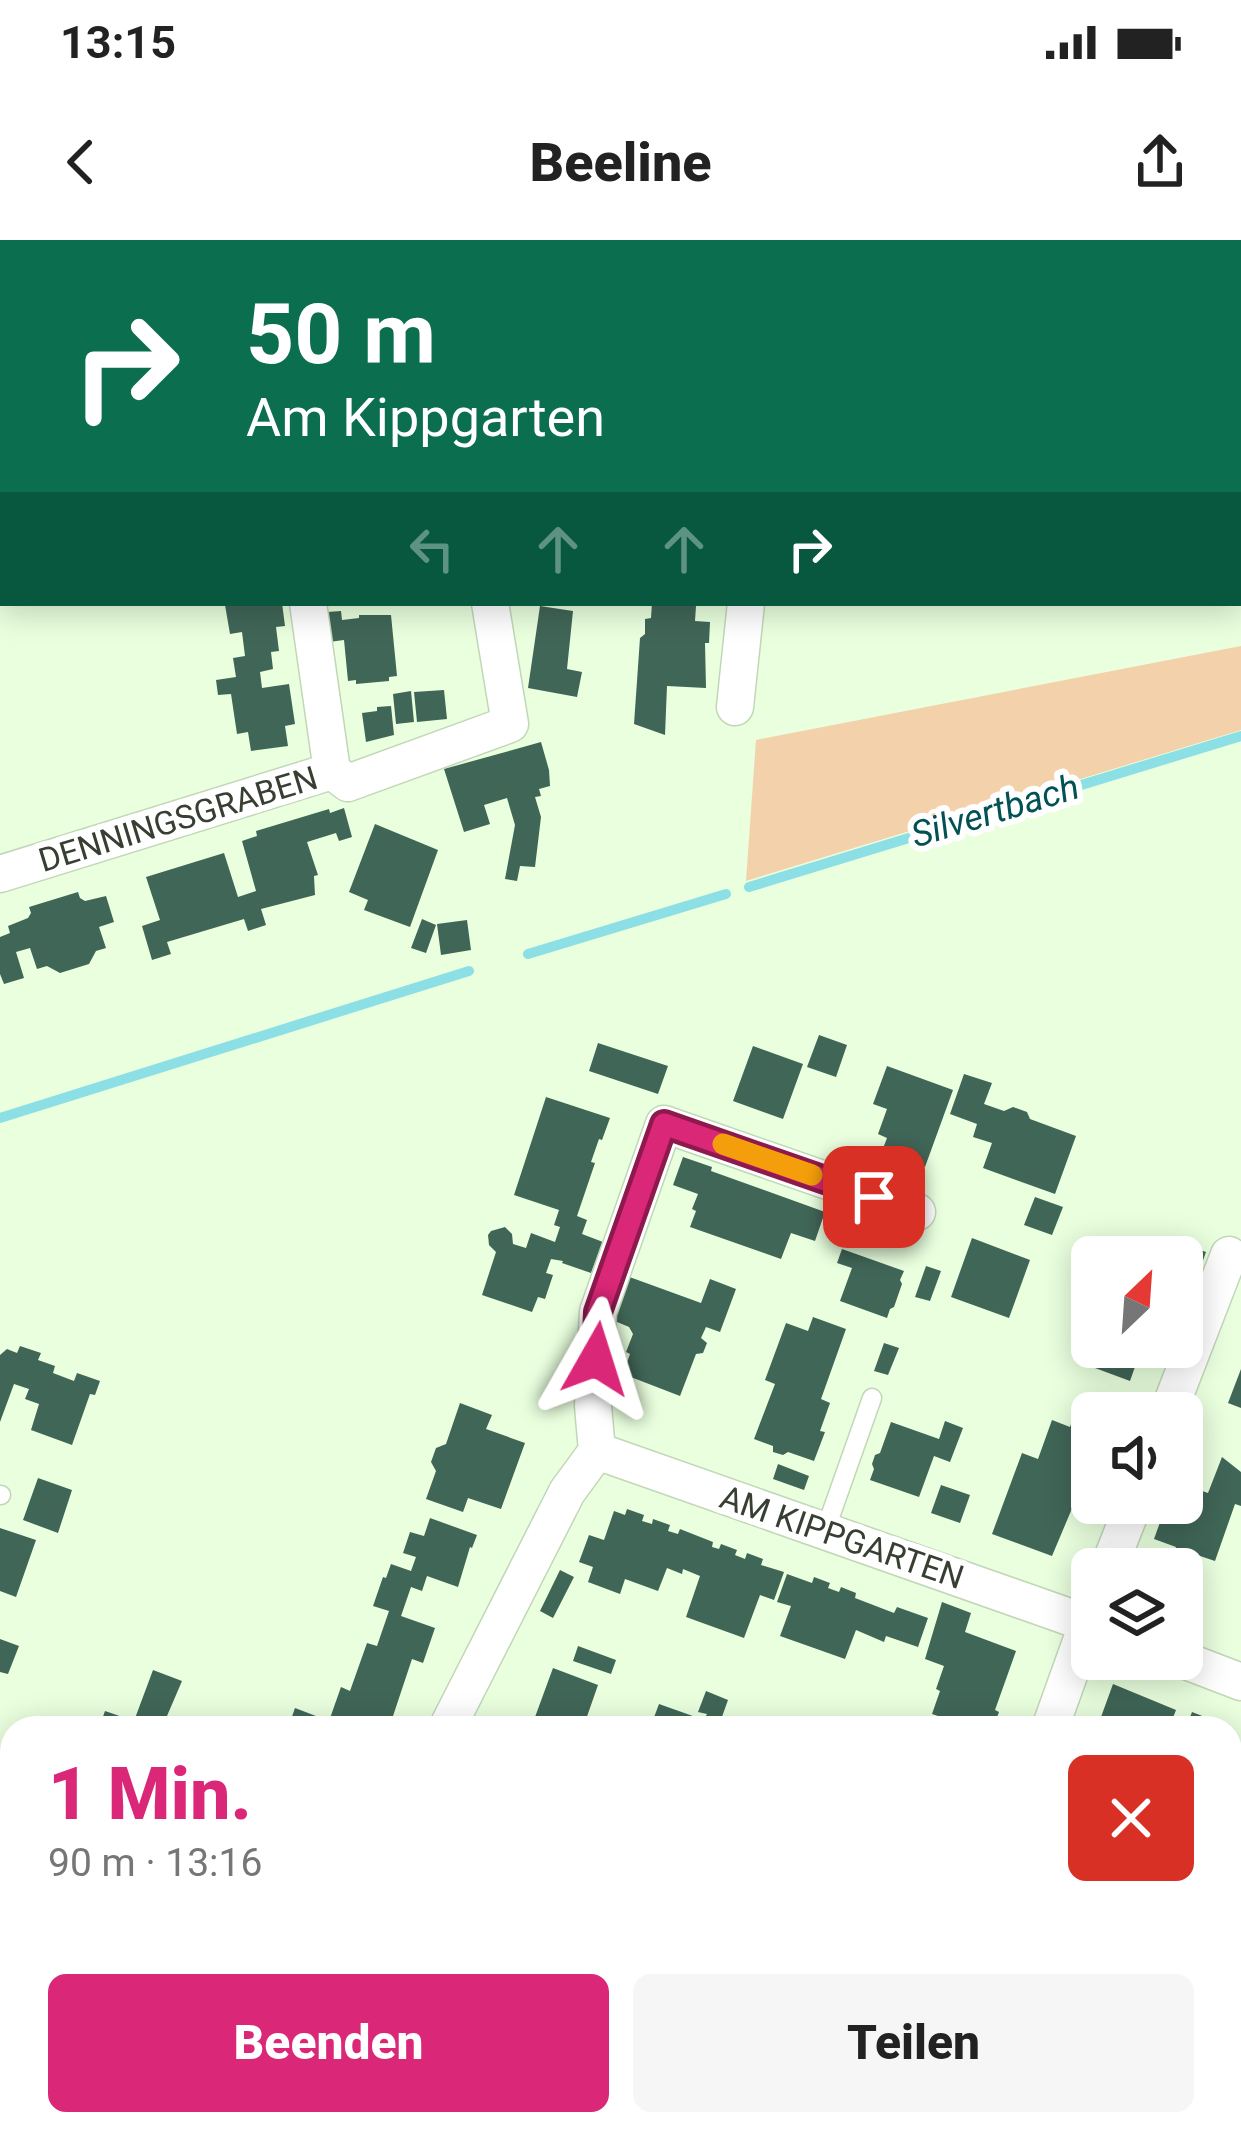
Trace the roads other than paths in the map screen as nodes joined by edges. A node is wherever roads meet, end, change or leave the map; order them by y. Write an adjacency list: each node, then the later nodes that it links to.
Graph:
1 (308, 606): 5 (street, DENNINGSGRABEN)
2 (490, 606): 5 (street)
3 (746, 606): 4 (street)
4 (735, 707)
5 (332, 771): 6 (street, DENNINGSGRABEN)
6 (0, 874)
7 (917, 1212): 11 (street)
8 (1229, 1255): 9 (street)
9 (1176, 1392)
10 (872, 1398): 12 (lane)
11 (597, 1450): 12 (street, AM KIPPGARTEN); 17 (street)
12 (825, 1531): 13 (street, AM KIPPGARTEN)
13 (1071, 1614)
14 (1203, 1667): 16 (street)
15 (1071, 1671): 18 (street)
16 (1241, 1682)
17 (453, 1716)
18 (1054, 1716)

